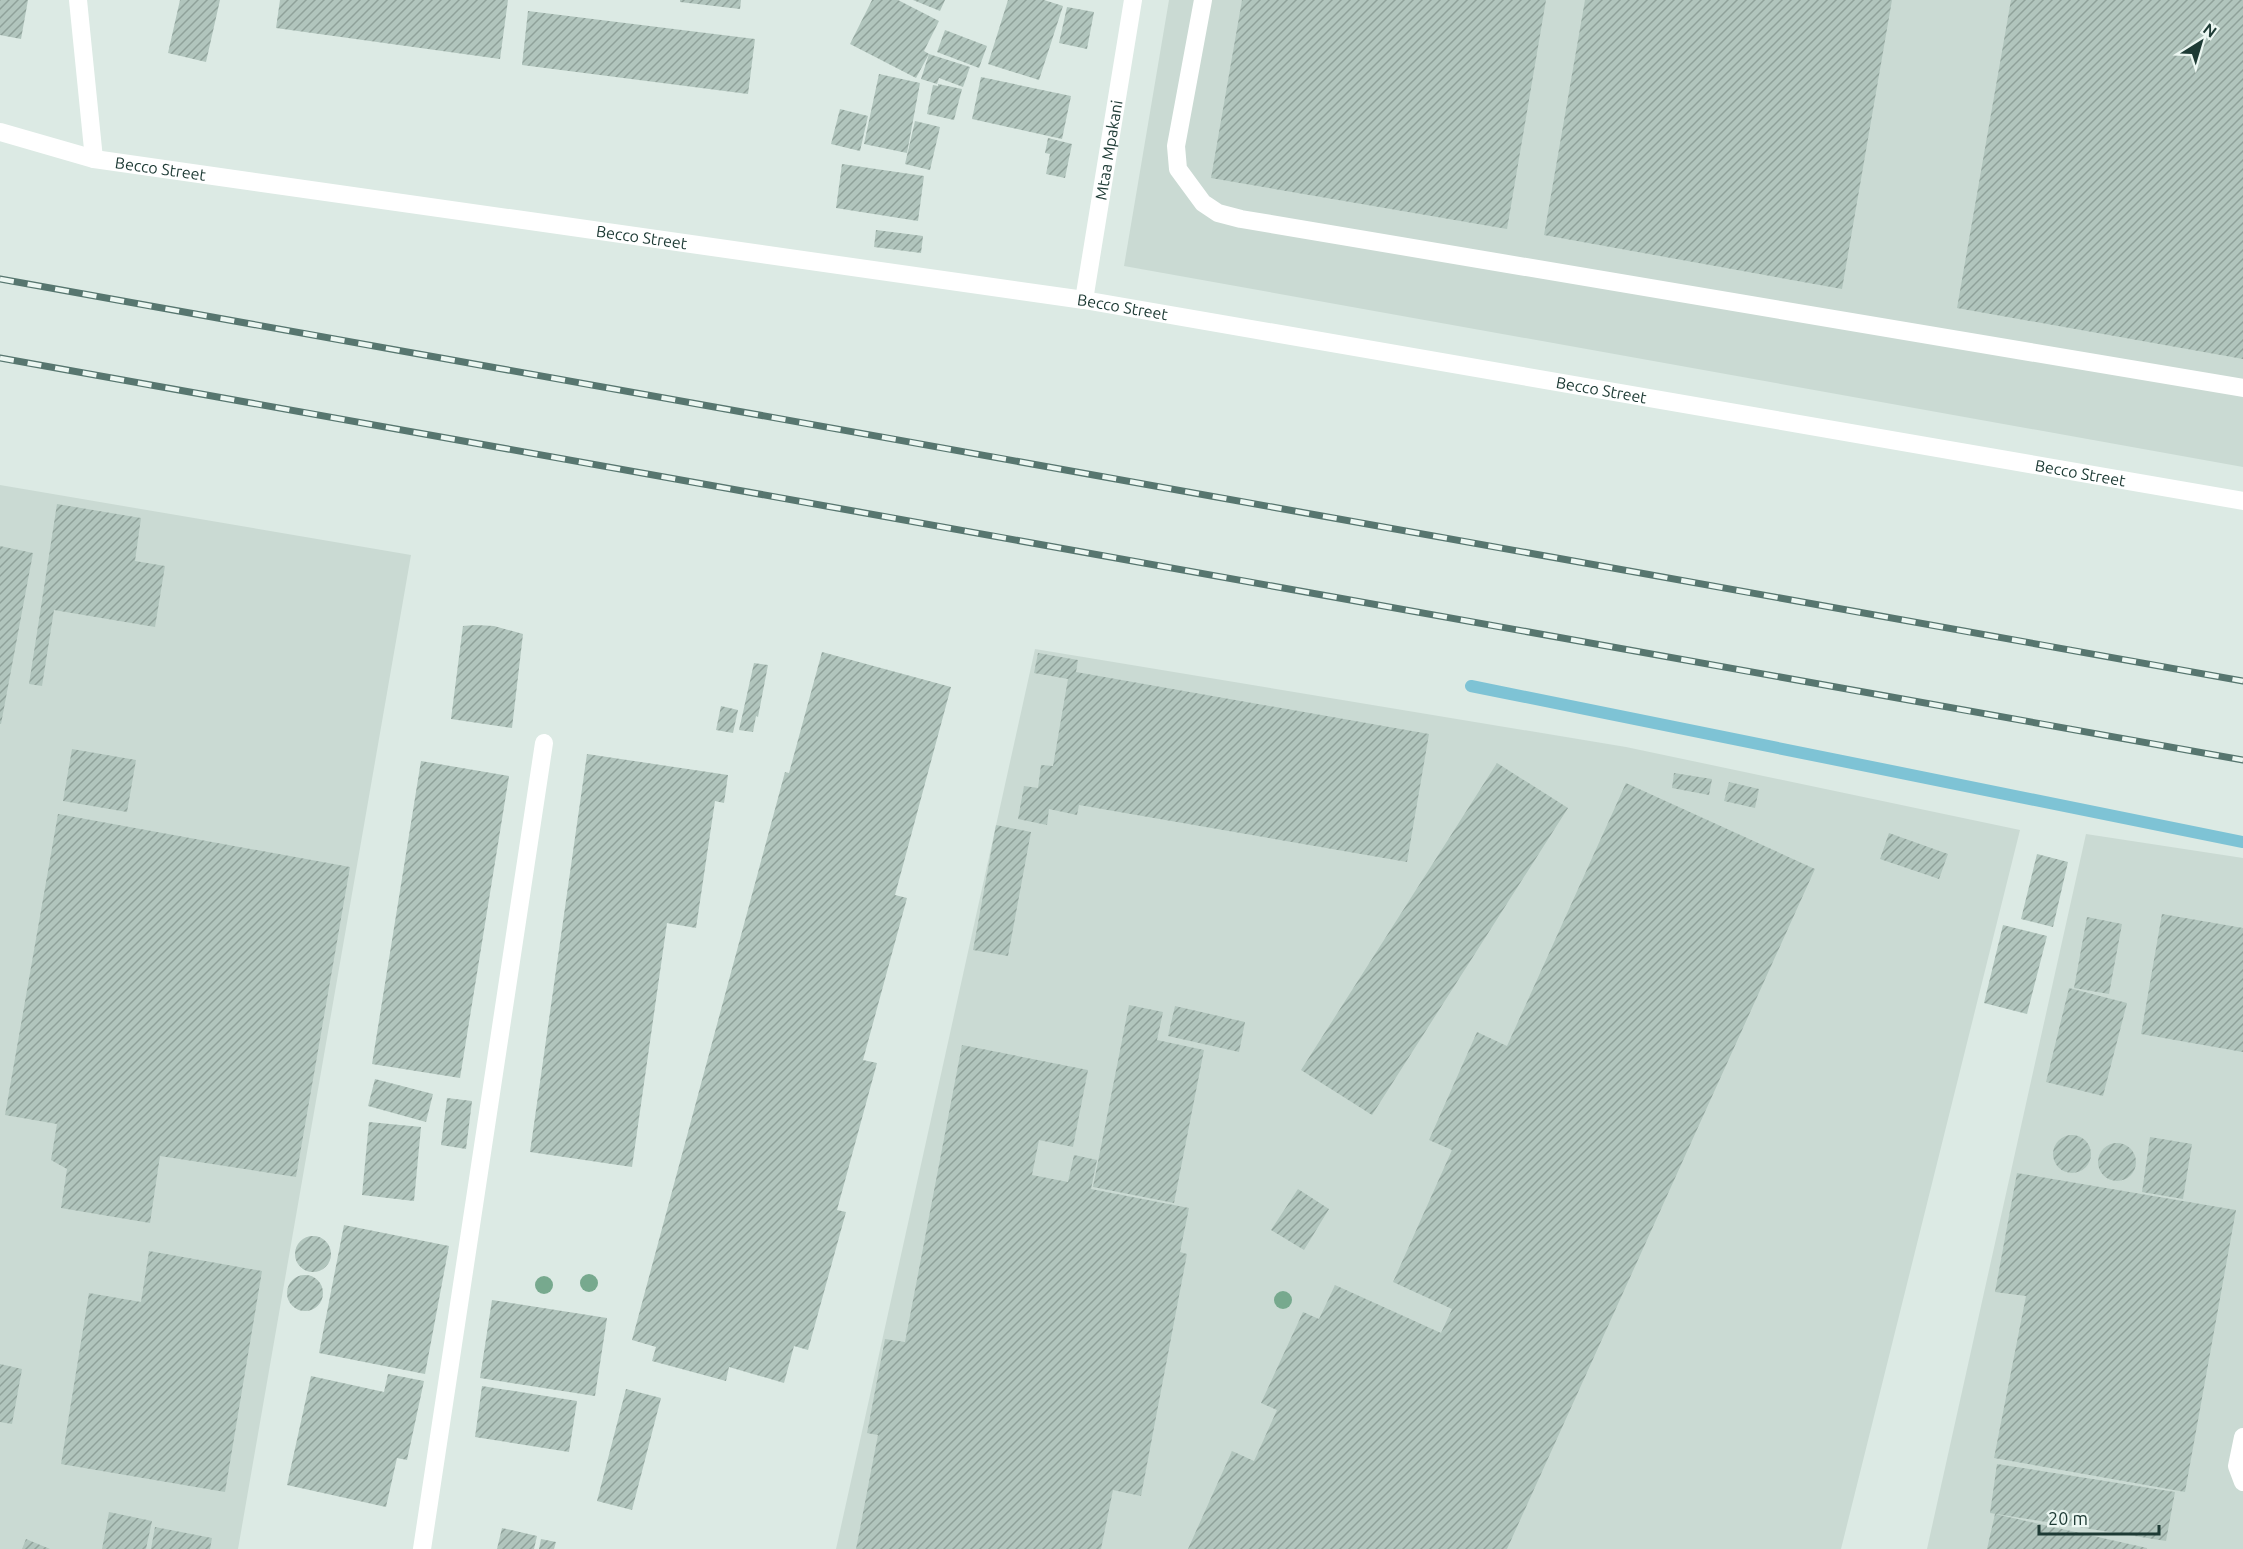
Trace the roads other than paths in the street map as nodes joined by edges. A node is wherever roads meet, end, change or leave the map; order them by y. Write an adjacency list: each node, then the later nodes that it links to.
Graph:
1 (78, 0): 5 (street)
2 (1133, 0): 6 (street, Mtaa Mpakani)
3 (1203, 0): 7 (street)
4 (0, 132): 5 (street, Becco Street)
5 (94, 159): 6 (street, Becco Street)
6 (1084, 300): 8 (street, Becco Street)
7 (2243, 388)
8 (2243, 501)
9 (544, 743): 12 (street)
10 (2243, 1437): 11 (street)
11 (2243, 1482)
12 (422, 1549)

